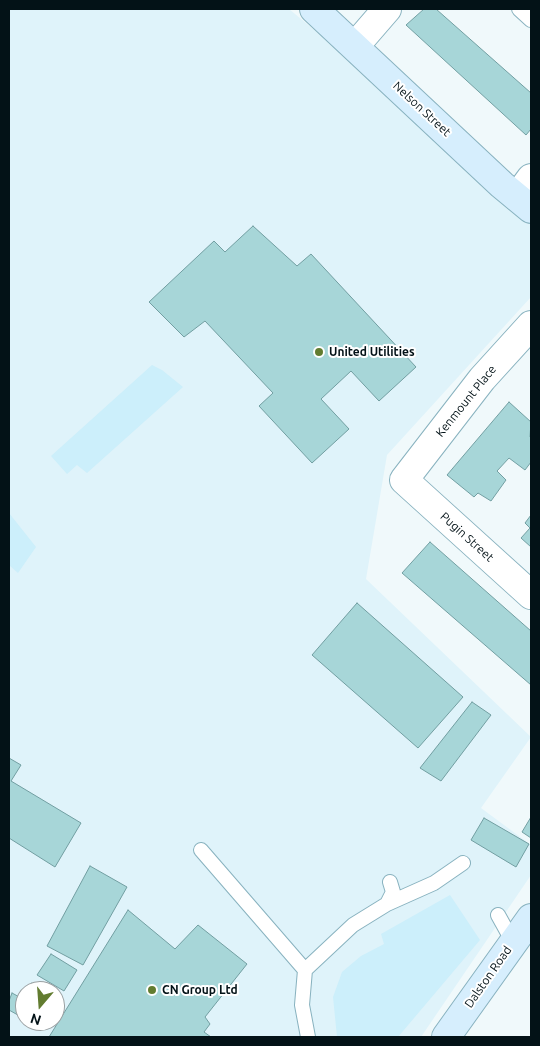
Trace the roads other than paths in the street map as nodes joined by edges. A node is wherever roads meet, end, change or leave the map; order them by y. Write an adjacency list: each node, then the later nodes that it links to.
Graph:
1 (314, 9): 5 (street, Nelson Street)
2 (387, 9): 5 (street)
3 (518, 9): 4 (lane)
4 (531, 20)
5 (355, 46): 6 (street, Nelson Street)
6 (527, 195)
7 (531, 325): 8 (street, Kenmount Place)
8 (404, 480): 9 (street, Pugin Street)
9 (531, 595)
10 (201, 850): 17 (lane)
11 (463, 862): 13 (lane)
12 (390, 882): 13 (lane)
13 (388, 904): 17 (lane)
14 (498, 915): 16 (lane)
15 (531, 918): 16 (street, Dalston Road)
16 (513, 942): 19 (street, Dalston Road)
17 (304, 970): 18 (lane)
18 (308, 1037)
19 (446, 1037)

